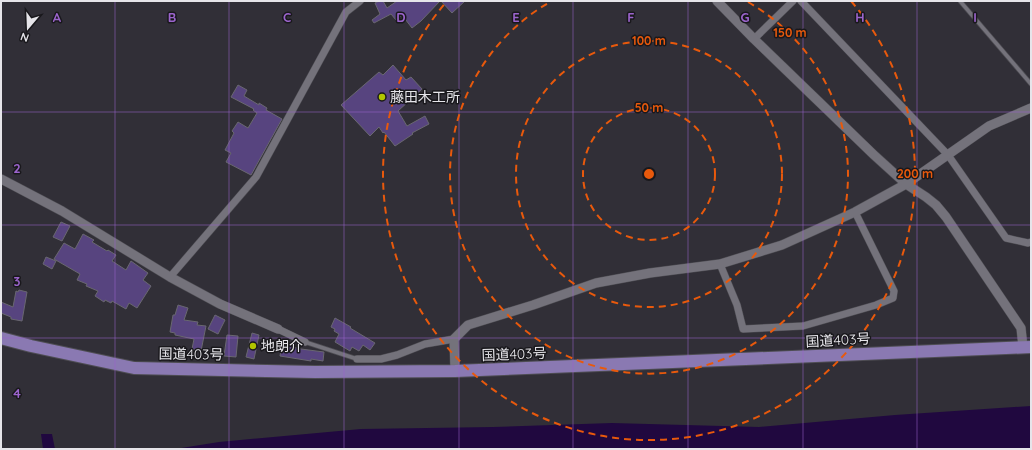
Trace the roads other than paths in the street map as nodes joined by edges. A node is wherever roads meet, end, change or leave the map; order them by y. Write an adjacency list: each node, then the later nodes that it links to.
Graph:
1 (360, 1): 15 (street)
2 (717, 1): 6 (street)
3 (793, 1): 6 (street)
4 (801, 1): 9 (street)
5 (960, 1): 7 (lane)
6 (754, 39): 11 (street)
7 (1031, 84)
8 (1031, 108): 9 (street)
9 (948, 155): 11 (street); 13 (street)
10 (1, 179): 15 (street)
11 (906, 184): 12 (street); 20 (street)
12 (855, 212): 14 (street); 14 (street)
13 (1031, 242)
14 (720, 264): 18 (street)
15 (170, 277): 16 (street)
16 (278, 329): 19 (street)
17 (1, 338): 22 (highway, 国道403号)
18 (454, 339): 21 (street); 22 (street)
19 (305, 342): 21 (lane)
20 (1027, 347): 22 (highway, 国道403号)
21 (357, 359)
22 (455, 371)

